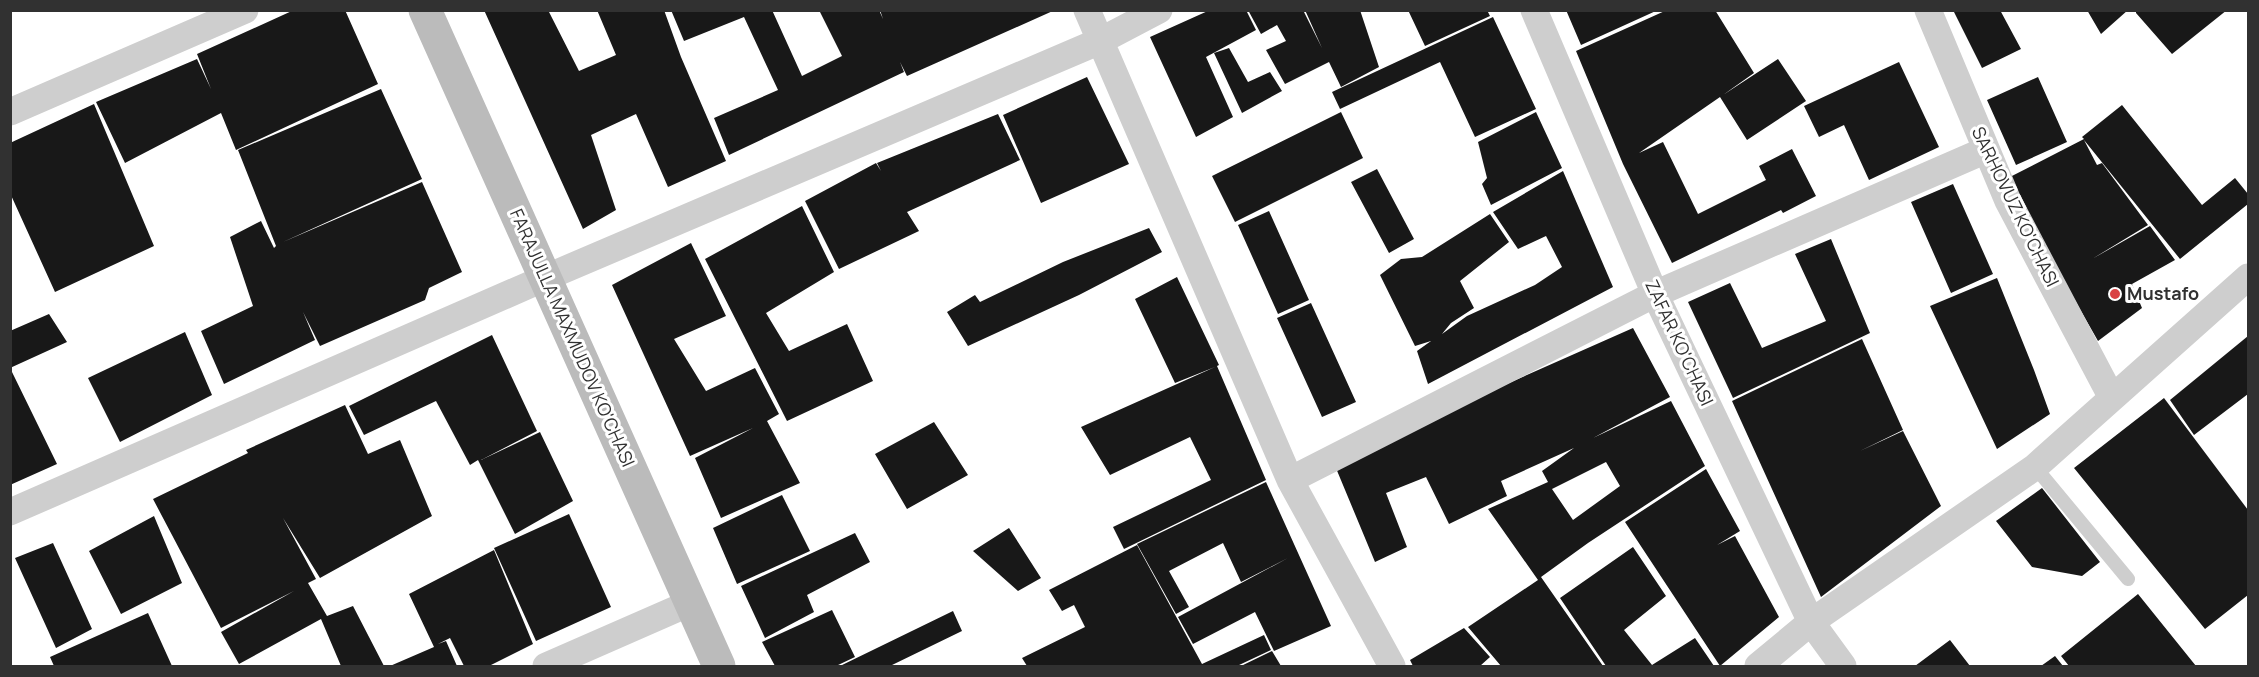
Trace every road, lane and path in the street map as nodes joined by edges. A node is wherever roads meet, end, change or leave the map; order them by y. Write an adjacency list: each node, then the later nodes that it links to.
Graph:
1 (245, 10): 8 (street)
2 (425, 10): 11 (main road, FARAJULLA MAXMUDOV KO'CHASI)
3 (1087, 10): 7 (street)
4 (1159, 10): 7 (street)
5 (1534, 10): 12 (street, ZAFAR KO'CHASI)
6 (1928, 10): 9 (street, SARHOVUZ KO'CHASI)
7 (1100, 41): 11 (street); 15 (street)
8 (10, 112)
9 (1986, 150): 12 (street); 13 (street, SARHOVUZ KO'CHASI)
10 (2248, 277): 13 (street)
11 (545, 278): 16 (street); 18 (main road, FARAJULLA MAXMUDOV KO'CHASI)
12 (1655, 294): 15 (street); 19 (street, ZAFAR KO'CHASI)
13 (2112, 398): 14 (street)
14 (2035, 467): 17 (lane); 19 (street)
15 (1290, 480): 22 (street)
16 (10, 512)
17 (2128, 579)
18 (690, 603): 20 (street); 21 (main road, FARAJULLA MAXMUDOV KO'CHASI)
19 (1811, 622): 23 (street); 24 (street, ZAFAR KO'CHASI)
20 (546, 666)
21 (719, 666)
22 (1392, 666)
23 (1758, 666)
24 (1843, 666)

